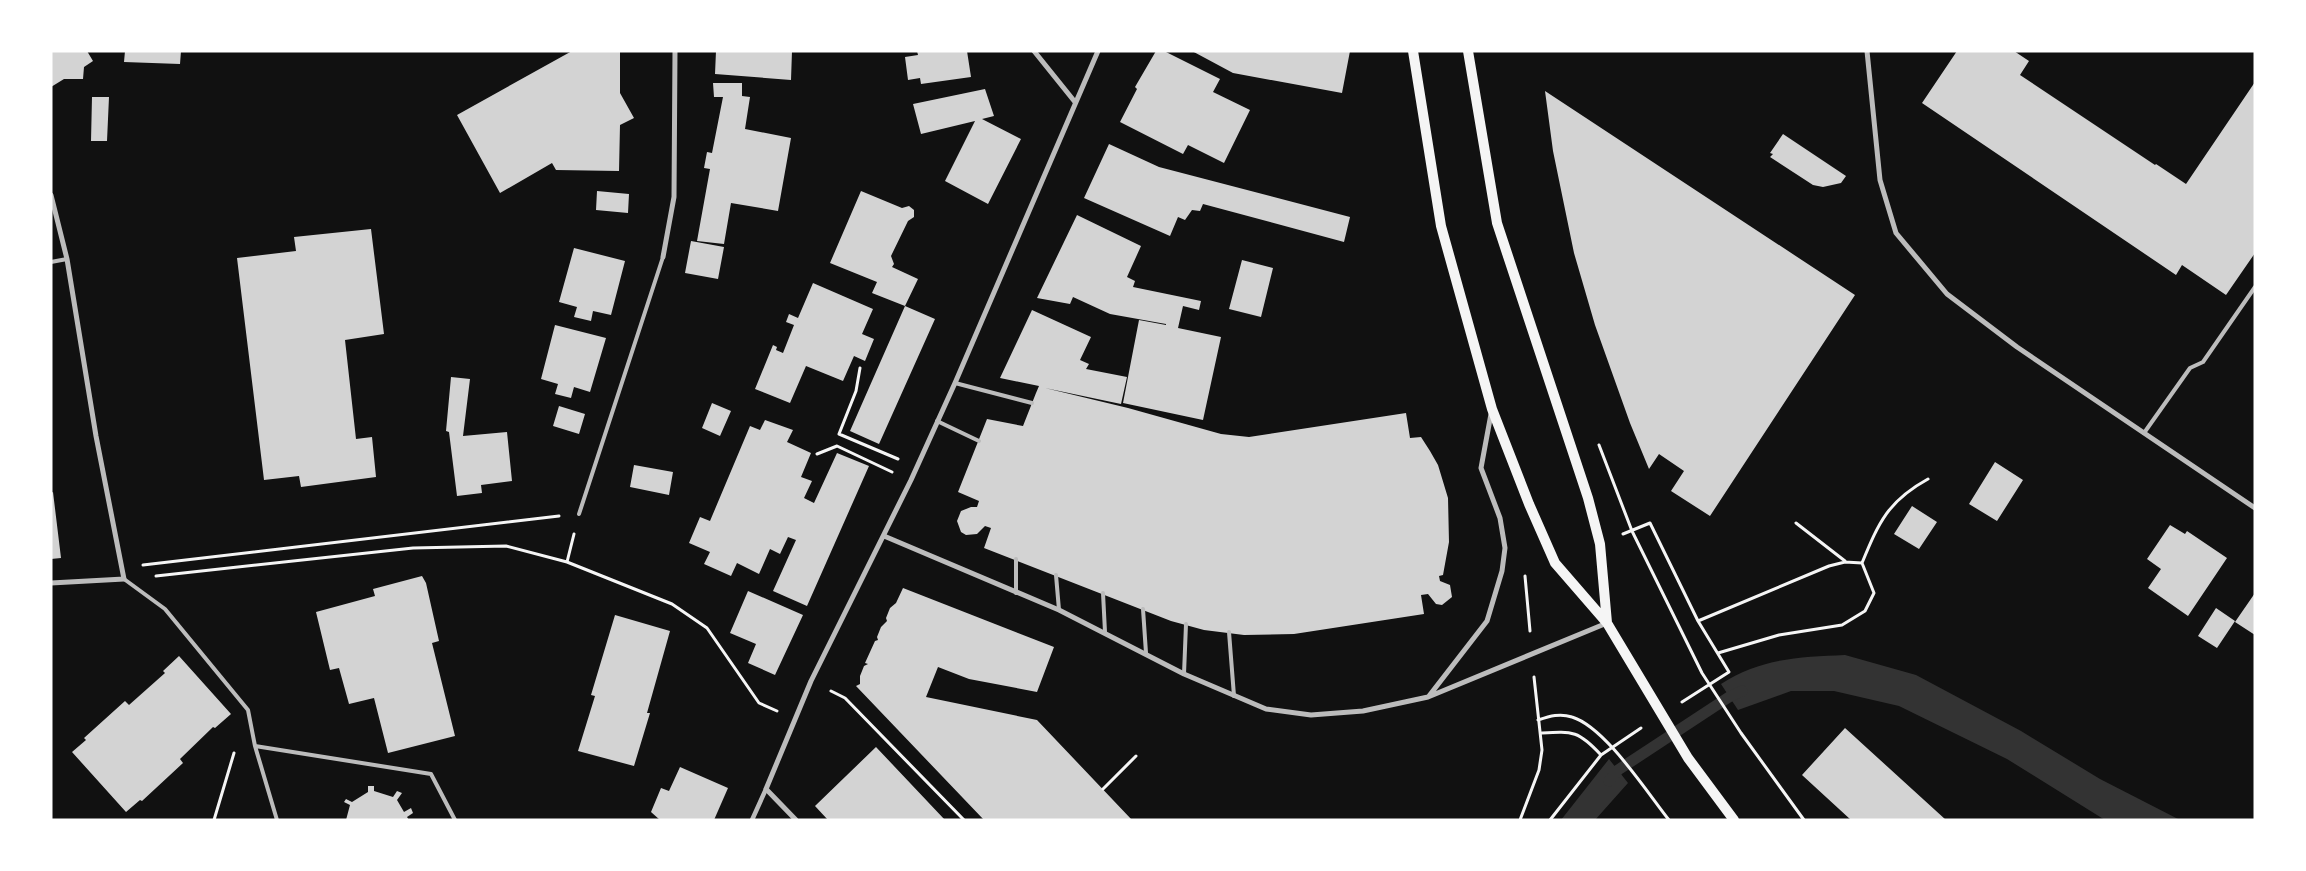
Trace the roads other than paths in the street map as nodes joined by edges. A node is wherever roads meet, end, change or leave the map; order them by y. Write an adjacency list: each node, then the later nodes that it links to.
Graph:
1 (675, 51): 9 (street)
2 (1034, 51): 7 (street)
3 (1098, 51): 7 (street)
4 (1413, 51): 15 (main road)
5 (1468, 51): 30 (main road)
6 (1867, 51): 17 (street)
7 (1075, 102): 13 (street)
8 (51, 195): 10 (street)
9 (663, 257): 20 (lane)
10 (68, 259): 11 (lane); 24 (street)
11 (51, 262)
12 (2255, 287): 17 (lane)
13 (955, 383): 14 (lane); 16 (street)
14 (1032, 402)
15 (1492, 409): 30 (main road); 37 (street)
16 (937, 421): 18 (lane); 21 (street)
17 (2144, 433): 19 (street)
18 (979, 441)
19 (2255, 508)
20 (579, 514)
21 (884, 536): 26 (street); 39 (street)
22 (1016, 559): 26 (lane)
23 (1056, 575): 29 (lane)
24 (124, 580): 25 (street); 38 (lane)
25 (51, 583)
26 (1016, 592): 29 (street)
27 (1103, 593): 32 (lane)
28 (1143, 609): 34 (lane)
29 (1059, 610): 32 (street)
30 (1607, 623): 37 (street); 44 (main road)
31 (1186, 624): 35 (lane)
32 (1105, 632): 34 (street)
33 (1229, 632): 36 (lane)
34 (1146, 653): 35 (street)
35 (1184, 674): 36 (street)
36 (1234, 696): 37 (street)
37 (1428, 697)
38 (254, 746): 40 (lane); 41 (lane)
39 (766, 789): 42 (street); 43 (street)
40 (277, 820)
41 (455, 820)
42 (752, 820)
43 (796, 820)
44 (1734, 820)

